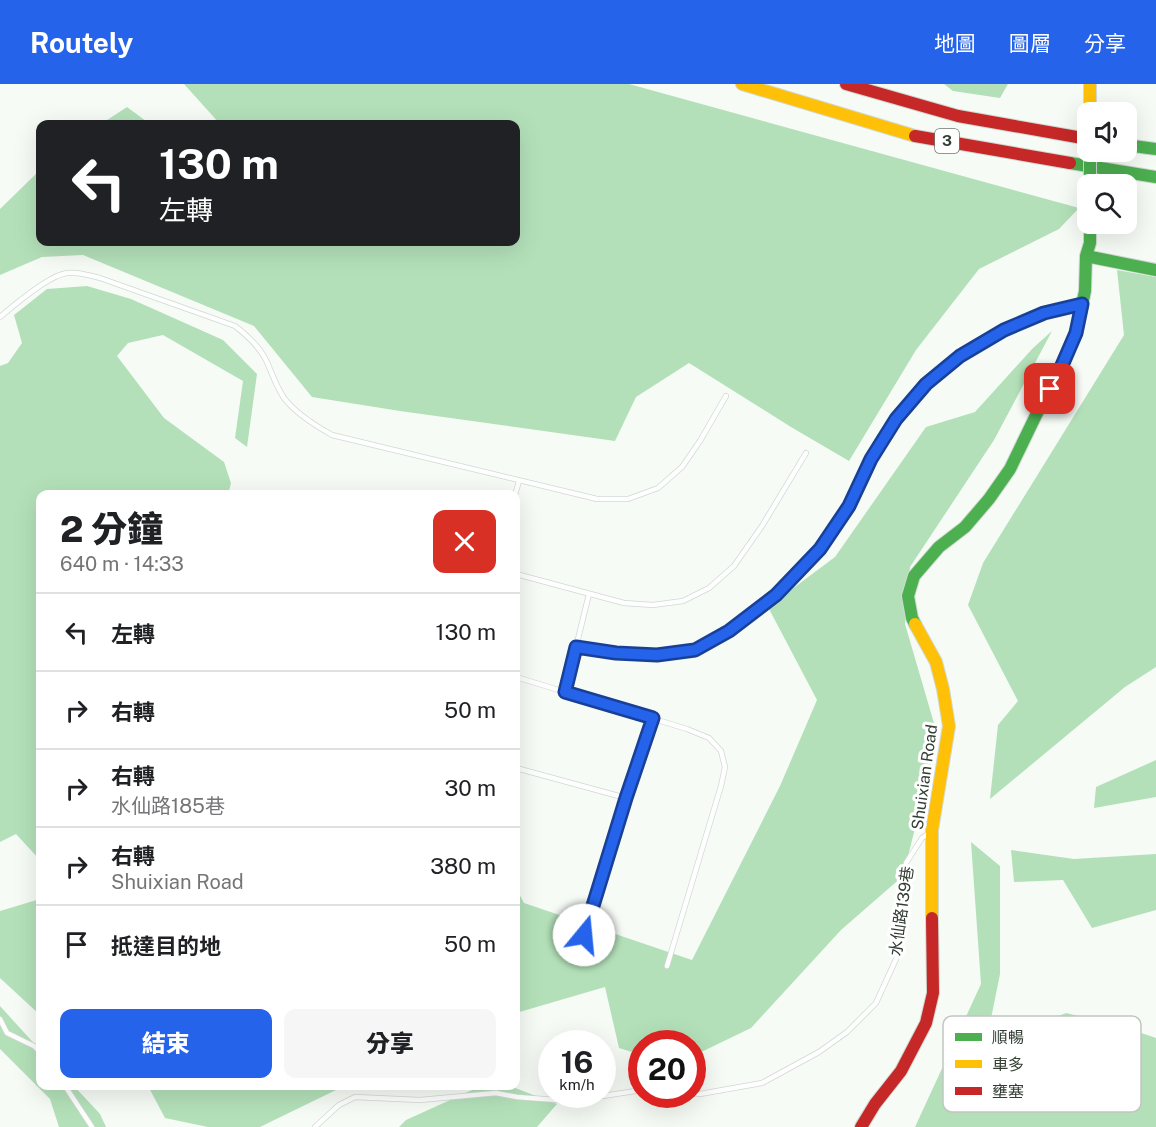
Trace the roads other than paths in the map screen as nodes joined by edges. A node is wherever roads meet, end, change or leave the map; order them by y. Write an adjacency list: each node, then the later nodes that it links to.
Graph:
1 (742, 84): 10 (main road, 3)
2 (846, 84): 6 (main road, 3)
3 (884, 84): 6 (main road)
4 (1090, 84): 5 (main road)
5 (1090, 102)
6 (958, 116): 7 (main road, 3)
7 (1077, 137)
8 (1137, 146): 9 (main road)
9 (1156, 149)
10 (1156, 177)
11 (1090, 234): 12 (main road, Shuixian Road)
12 (1086, 256): 13 (main road); 14 (main road, Shuixian Road)
13 (1156, 270)
14 (1082, 304): 22 (lane); 28 (main road, Shuixian Road)
15 (0, 317): 18 (lane)
16 (726, 396): 18 (lane)
17 (806, 453): 21 (lane)
18 (519, 481): 19 (lane)
19 (516, 490)
20 (520, 575): 21 (lane)
21 (589, 594): 22 (lane)
22 (576, 647): 24 (lane)
23 (520, 678): 24 (lane)
24 (565, 692): 25 (lane)
25 (653, 718): 27 (lane); 30 (lane)
26 (520, 769): 27 (lane)
27 (626, 798): 29 (lane)
28 (932, 831): 35 (lane, 水仙路139巷); 38 (main road, Shuixian Road)
29 (584, 935)
30 (667, 966)
31 (0, 1019): 32 (lane)
32 (36, 1048)
33 (68, 1090): 36 (lane)
34 (628, 1092): 37 (lane)
35 (706, 1093)
36 (92, 1127)
37 (315, 1127)
38 (861, 1127)

